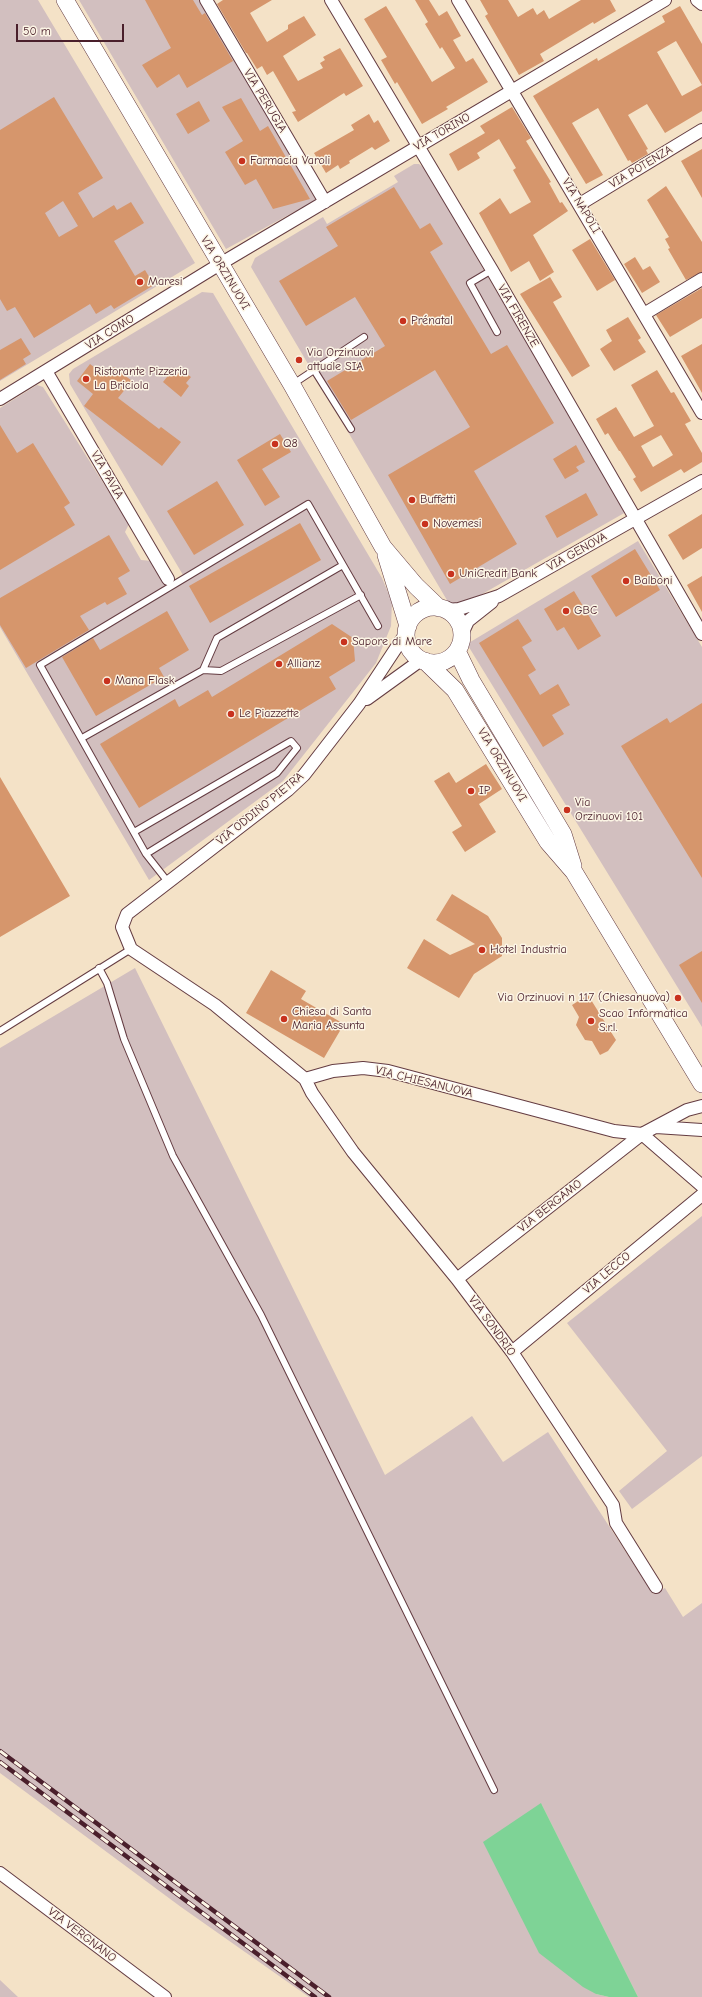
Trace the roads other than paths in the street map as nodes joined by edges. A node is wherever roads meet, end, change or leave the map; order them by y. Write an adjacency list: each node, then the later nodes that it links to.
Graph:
1 (65, 0): 13 (main road, VIA ORZINUOVI)
2 (206, 0): 11 (street, VIA PERUGIA)
3 (331, 0): 10 (street, VIA FIRENZE)
4 (458, 0): 8 (street, VIA NAPOLI)
5 (665, 0): 8 (street, VIA TORINO)
6 (697, 0): 7 (street)
7 (702, 4)
8 (513, 92): 10 (street, VIA TORINO); 12 (street, VIA NAPOLI)
9 (702, 130): 12 (street, VIA POTENZA)
10 (418, 146): 11 (street, VIA TORINO); 14 (street, VIA FIRENZE)
11 (325, 202): 13 (street, VIA TORINO)
12 (580, 204): 16 (street, VIA NAPOLI)
13 (220, 264): 20 (street, VIA COMO); 21 (main road, VIA ORZINUOVI)
14 (492, 270): 17 (lane); 26 (street, VIA FIRENZE)
15 (702, 279): 16 (street)
16 (644, 314): 23 (street, VIA NAPOLI)
17 (497, 332)
18 (364, 337): 19 (lane)
19 (314, 370): 21 (lane); 24 (lane)
20 (46, 371): 22 (street, VIA COMO); 29 (street, VIA PAVIA)
21 (292, 385): 27 (main road, VIA ORZINUOVI)
22 (0, 399)
23 (702, 414)
24 (351, 429)
25 (702, 481): 26 (street, VIA GENOVA)
26 (635, 520): 31 (street, VIA GENOVA); 35 (street, VIA FIRENZE)
27 (383, 547): 32 (main road, VIA ORZINUOVI); 34 (main road, VIA ORZINUOVI)
28 (343, 564): 30 (lane); 39 (lane); 41 (lane)
29 (168, 579)
30 (361, 595): 33 (lane); 39 (lane)
31 (499, 596): 32 (street, VIA GENOVA); 36 (street)
32 (443, 609): 34 (main road); 36 (main road, VIA ORZINUOVI)
33 (378, 626)
34 (407, 629): 38 (main road, VIA ORZINUOVI); 40 (street, VIA ODDINO PIETRA)
35 (702, 632)
36 (462, 634): 37 (main road)
37 (457, 651): 38 (main road); 44 (main road, VIA ORZINUOVI)
38 (423, 661): 40 (street); 44 (main road, VIA ORZINUOVI)
39 (203, 670): 41 (lane)
40 (360, 704): 45 (street, VIA ODDINO PIETRA)
41 (82, 738): 42 (lane)
42 (134, 832): 43 (lane); 43 (lane)
43 (146, 854): 45 (lane)
44 (574, 872): 50 (main road, VIA ORZINUOVI)
45 (168, 882): 46 (street, VIA ODDINO PIETRA)
46 (131, 949): 47 (lane); 49 (street)
47 (100, 968): 48 (lane); 60 (lane)
48 (0, 1031)
49 (306, 1079): 54 (street, VIA CHIESANUOVA); 57 (street, VIA SONDRIO)
50 (702, 1084)
51 (702, 1106): 52 (street)
52 (655, 1127): 53 (street); 54 (street)
53 (702, 1130)
54 (642, 1134): 55 (street); 57 (street, VIA BERGAMO)
55 (702, 1186)
56 (702, 1195): 58 (street, VIA LECCO)
57 (457, 1278): 58 (street, VIA SONDRIO)
58 (512, 1352): 59 (street, VIA SONDRIO)
59 (656, 1587)
60 (494, 1790)
61 (0, 1873): 62 (street, VIA VERGNANO)
62 (164, 1997)

